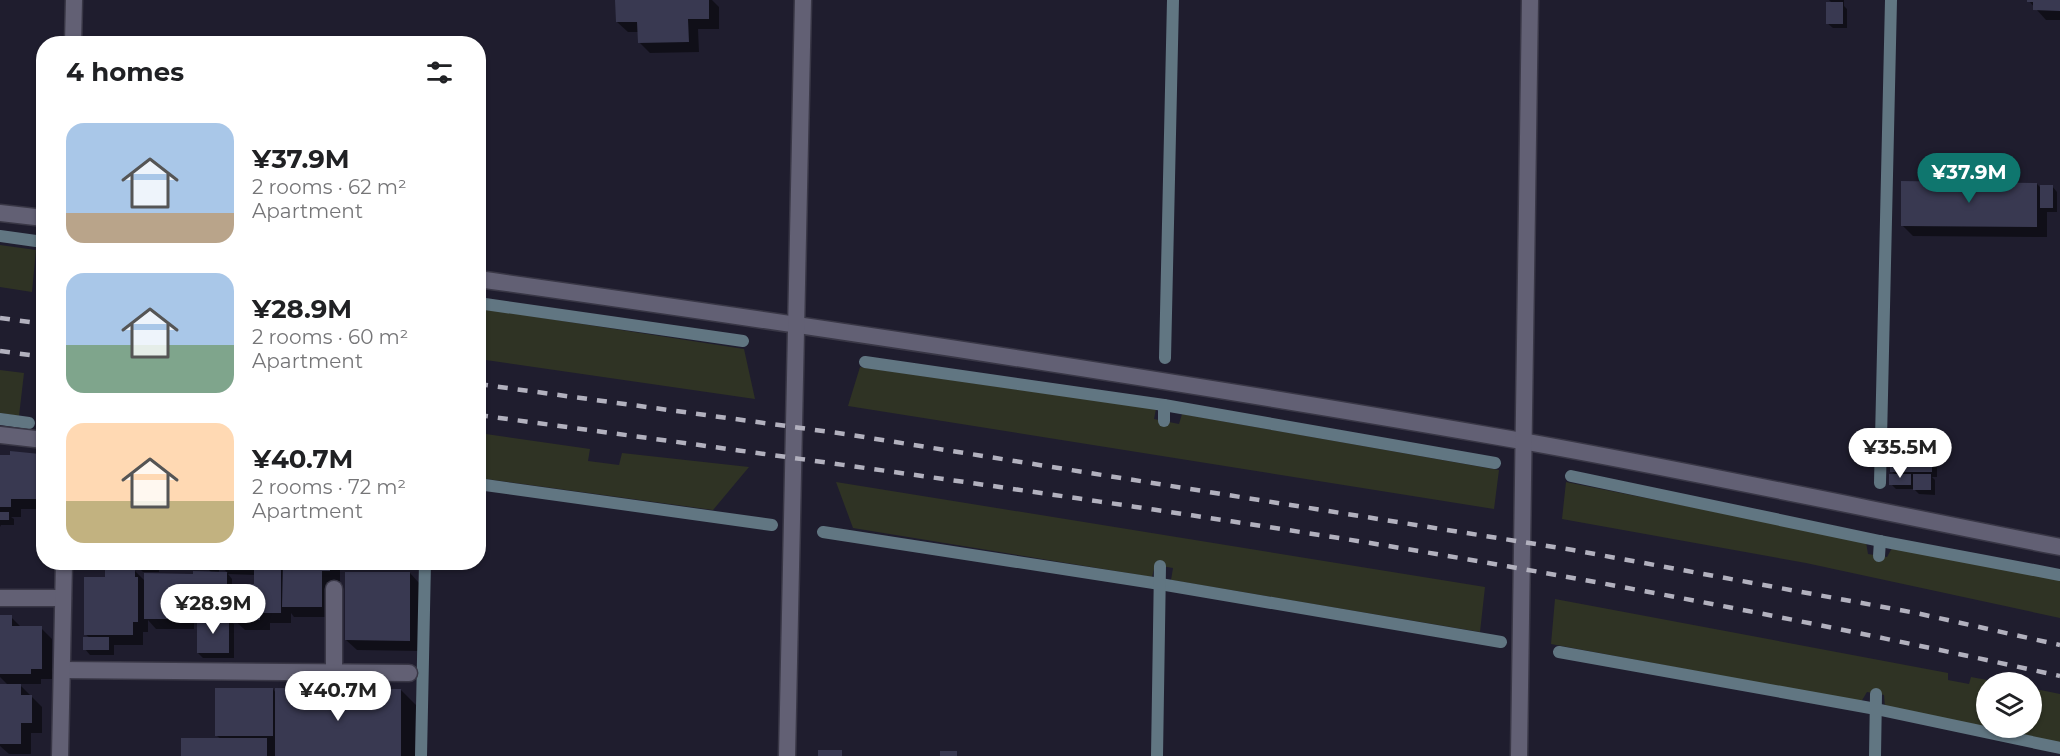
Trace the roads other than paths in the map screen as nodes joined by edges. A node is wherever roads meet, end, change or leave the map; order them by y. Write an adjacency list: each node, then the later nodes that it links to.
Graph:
1 (74, 0): 4 (street)
2 (803, 0): 8 (street)
3 (1530, 0): 11 (street)
4 (74, 36)
5 (0, 213): 6 (street)
6 (36, 217)
7 (486, 280): 8 (street)
8 (795, 323): 11 (street); 21 (street)
9 (0, 435): 10 (street)
10 (36, 439)
11 (1525, 442): 12 (street); 22 (street)
12 (2060, 547)
13 (64, 570): 16 (street)
14 (334, 589): 18 (street)
15 (0, 598): 16 (street)
16 (63, 598): 17 (street)
17 (62, 670): 18 (street); 20 (street)
18 (334, 672): 19 (street)
19 (409, 673)
20 (60, 756)
21 (787, 756)
22 (1519, 756)

